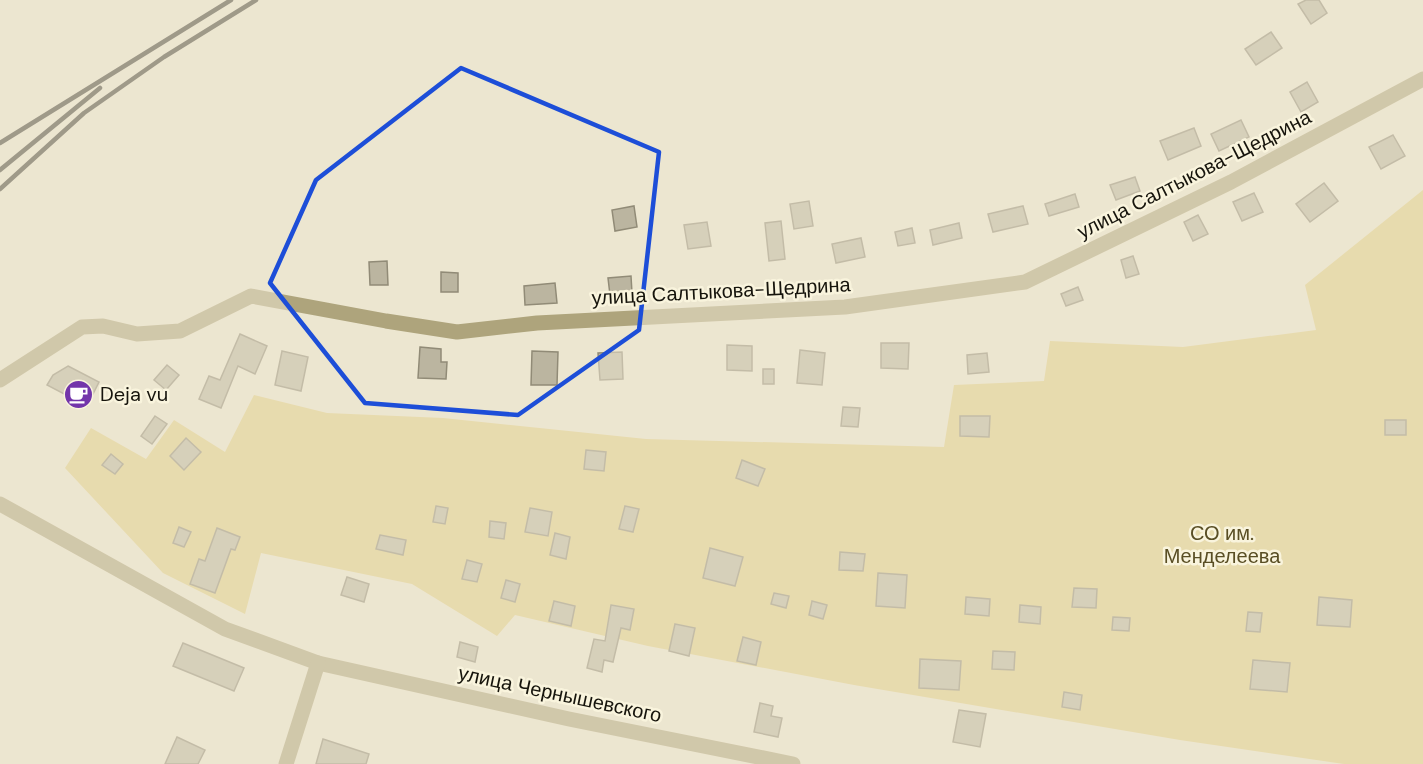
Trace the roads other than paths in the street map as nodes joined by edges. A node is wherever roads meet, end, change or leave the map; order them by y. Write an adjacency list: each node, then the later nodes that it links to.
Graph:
1 (1423, 79): 2 (street, улица Салтыкова-Щедрина)
2 (0, 380)
3 (0, 504): 4 (street, улица Чернышевского)
4 (318, 663): 5 (street); 6 (street, улица Чернышевского)
5 (286, 764)
6 (793, 764)

